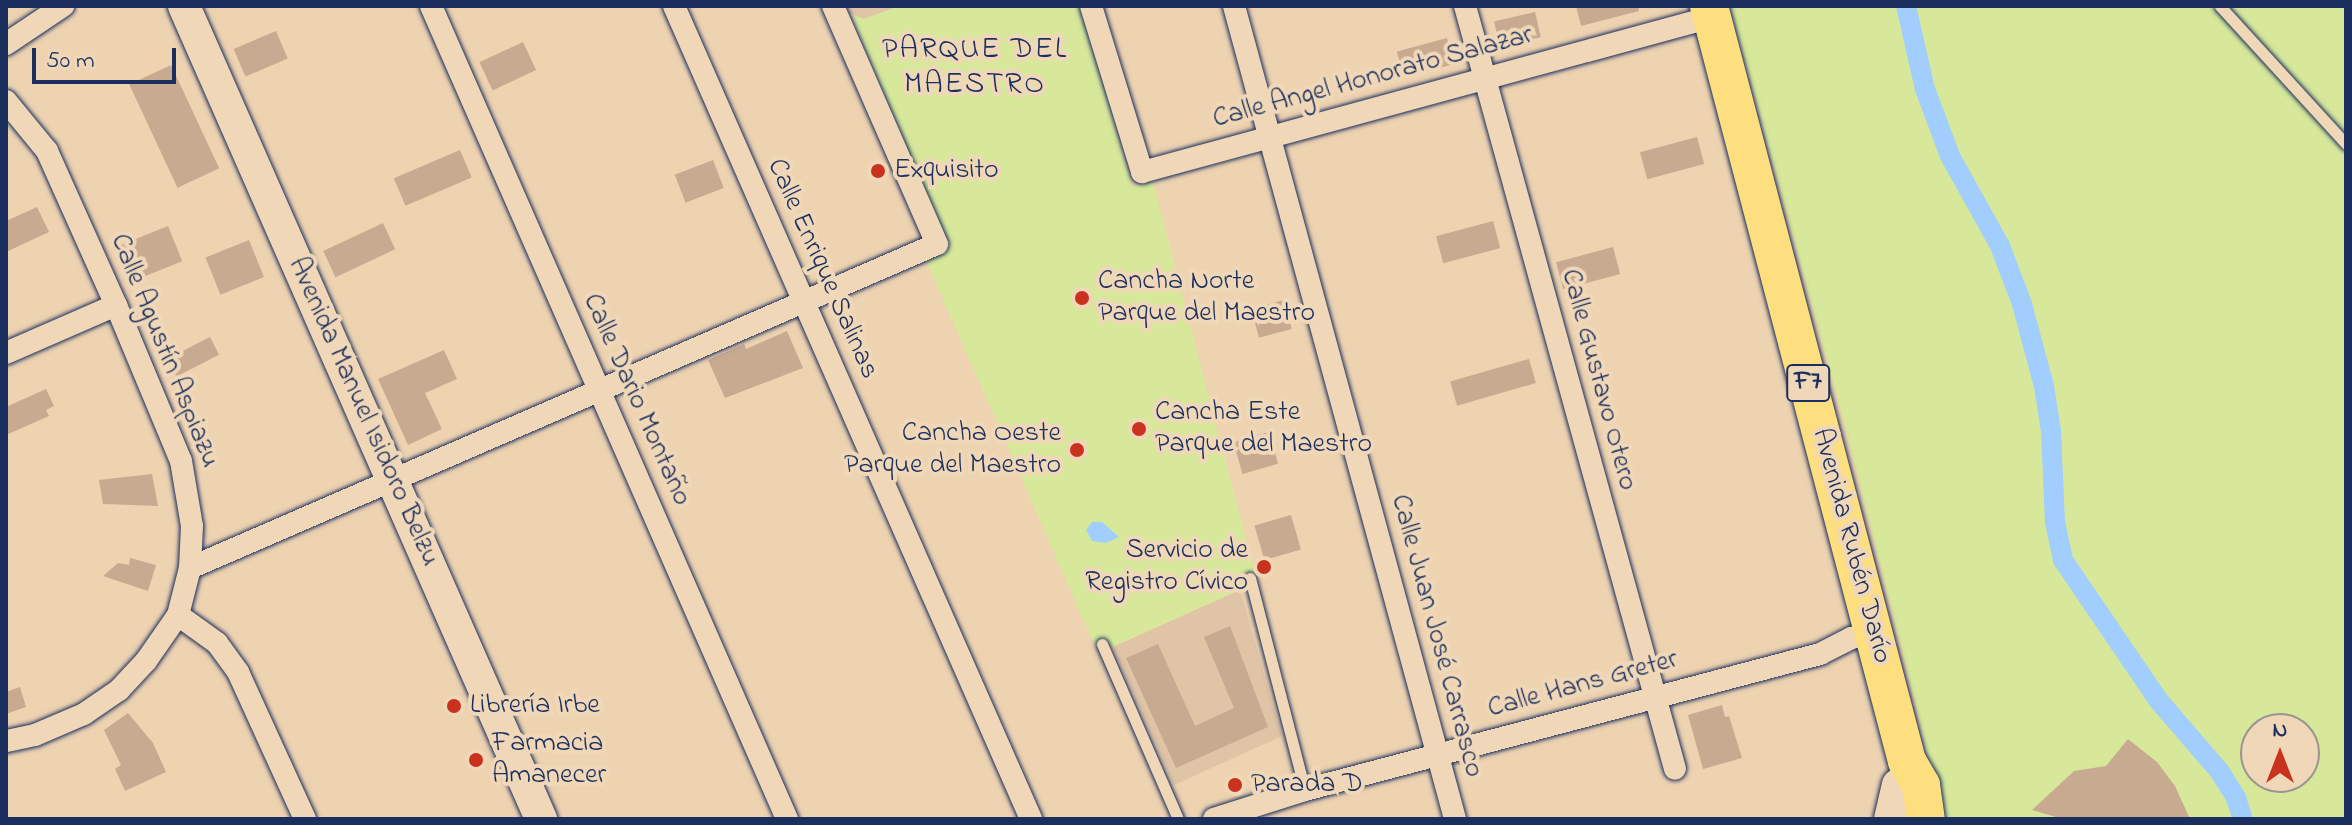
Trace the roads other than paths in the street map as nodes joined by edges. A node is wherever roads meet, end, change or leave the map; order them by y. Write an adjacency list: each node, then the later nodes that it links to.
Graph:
1 (63, 6): 11 (street)
2 (184, 6): 20 (main road, Avenida Manuel Isidoro Belzu)
3 (431, 6): 19 (street, Calle Dario Montaño)
4 (674, 6): 16 (street, Calle Enrique Salinas)
5 (833, 6): 16 (street)
6 (1091, 6): 14 (street, Calle Angel Honorato Salazar)
7 (1234, 6): 14 (street, Calle Juan José Carrasco)
8 (1465, 6): 12 (street, Calle Gustavo Otero)
9 (2220, 6): 15 (lane)
10 (1711, 11): 12 (street, Calle Angel Honorato Salazar); 24 (highway, Avenida Rubén Darío / F7)
11 (6, 44)
12 (1485, 80): 14 (street, Calle Angel Honorato Salazar); 26 (street, Calle Gustavo Otero)
13 (6, 101): 17 (street, Calle Agustín Aspiazu)
14 (1269, 136): 28 (street, Calle Juan José Carrasco)
15 (2346, 144)
16 (803, 301): 19 (street); 36 (street, Calle Enrique Salinas)
17 (116, 305): 18 (street); 21 (street, Calle Agustín Aspiazu)
18 (6, 353)
19 (599, 390): 20 (street); 35 (street, Calle Dario Montaño)
20 (393, 481): 21 (street); 34 (main road, Avenida Manuel Isidoro Belzu)
21 (190, 568): 23 (street, Calle Agustín Aspiazu)
22 (1250, 578): 30 (lane)
23 (178, 615): 27 (street, Calle Agustín Aspiazu); 33 (street)
24 (1874, 633): 26 (street, Calle Hans Greter); 31 (highway, Avenida Rubén Darío / F7)
25 (1102, 644): 37 (lane)
26 (1654, 698): 28 (street, Calle Hans Greter); 29 (street, Calle Gustavo Otero)
27 (6, 741)
28 (1437, 755): 30 (street, Calle Hans Greter); 39 (street, Calle Juan José Carrasco)
29 (1675, 769)
30 (1305, 790): 32 (street, Calle Hans Greter)
31 (1898, 796): 40 (highway, Avenida Rubén Darío / F7)
32 (1253, 813): 38 (street, Calle Hans Greter)
33 (305, 819)
34 (541, 819)
35 (787, 819)
36 (1031, 819)
37 (1178, 819)
38 (1214, 819)
39 (1455, 819)
40 (1926, 819)

